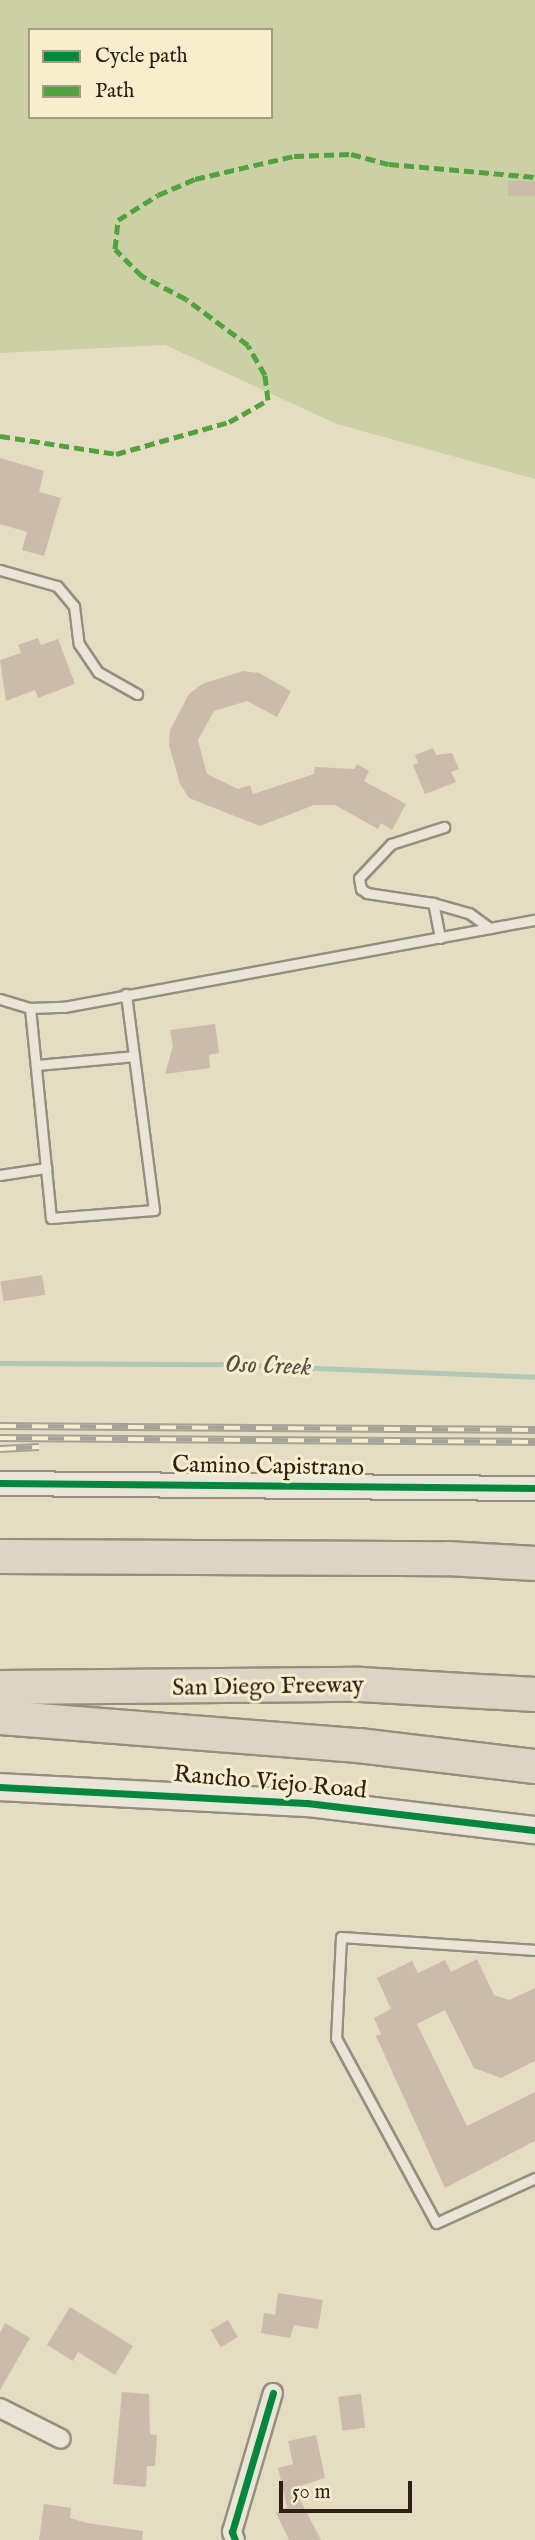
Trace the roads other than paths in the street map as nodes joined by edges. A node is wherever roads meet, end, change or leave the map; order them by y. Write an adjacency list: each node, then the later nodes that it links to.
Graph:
1 (0, 570): 2 (lane)
2 (137, 694)
3 (444, 827): 4 (lane)
4 (433, 903): 6 (lane); 7 (lane)
5 (535, 920): 6 (lane)
6 (490, 928): 7 (lane)
7 (440, 938): 8 (lane)
8 (126, 994): 10 (lane); 11 (lane)
9 (0, 999): 10 (lane)
10 (30, 1008): 12 (lane)
11 (134, 1056): 12 (lane); 13 (lane)
12 (36, 1065): 13 (lane)
13 (46, 1168): 14 (lane)
14 (0, 1175)
15 (0, 1483): 16 (street, Camino Capistrano)
16 (535, 1488)
17 (0, 1556): 19 (highway)
18 (535, 1556): 19 (highway)
19 (483, 1559): 20 (highway)
20 (535, 1563)
21 (0, 1687): 22 (highway, San Diego Freeway)
22 (535, 1694)
23 (0, 1717): 24 (highway)
24 (535, 1766)
25 (0, 1787): 26 (main road, Rancho Viejo Road)
26 (535, 1829)
27 (535, 1950): 28 (lane)
28 (535, 2178)
29 (272, 2393): 32 (street)
30 (0, 2407): 31 (street)
31 (61, 2439)
32 (235, 2540)

